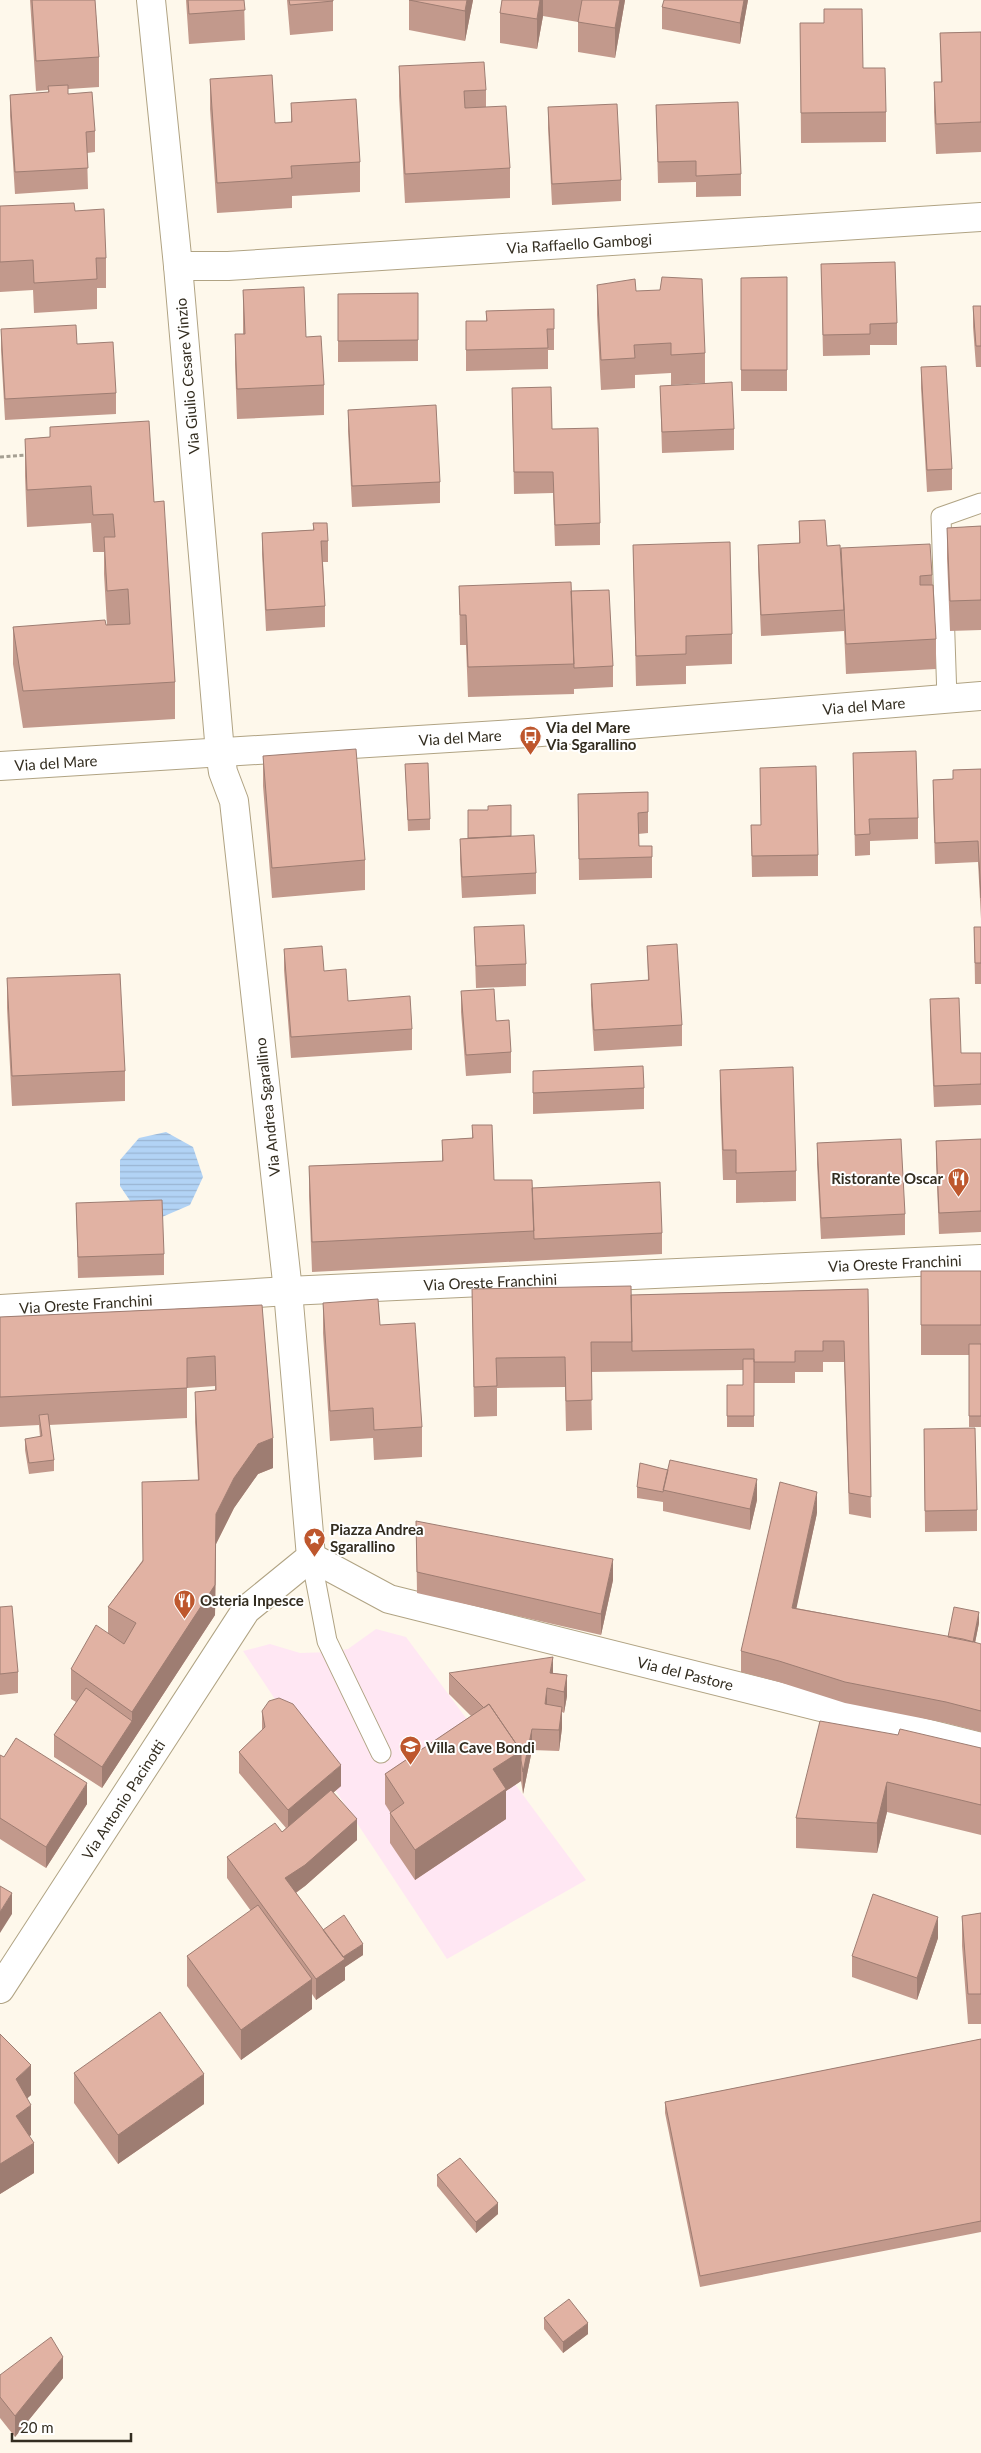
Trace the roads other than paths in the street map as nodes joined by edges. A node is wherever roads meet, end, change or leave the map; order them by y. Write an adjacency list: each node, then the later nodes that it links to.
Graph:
1 (151, 0): 3 (street, Via Giulio Cesare Vinzio)
2 (981, 217): 3 (street, Via Raffaello Gambogi)
3 (178, 266): 7 (street, Via Giulio Cesare Vinzio)
4 (981, 503): 6 (lane)
5 (981, 696): 6 (street, Via del Mare)
6 (947, 699): 7 (street, Via del Mare)
7 (220, 752): 8 (street, Via del Mare); 10 (street, Via Andrea Sgarallino)
8 (0, 766)
9 (981, 1259): 10 (street, Via Oreste Franchini)
10 (288, 1291): 11 (street, Via Oreste Franchini); 12 (street, Via Andrea Sgarallino)
11 (0, 1309)
12 (311, 1557): 13 (street, Via del Pastore); 14 (lane); 15 (street, Via Antonio Pacinotti)
13 (981, 1747)
14 (381, 1753)
15 (0, 1989)

